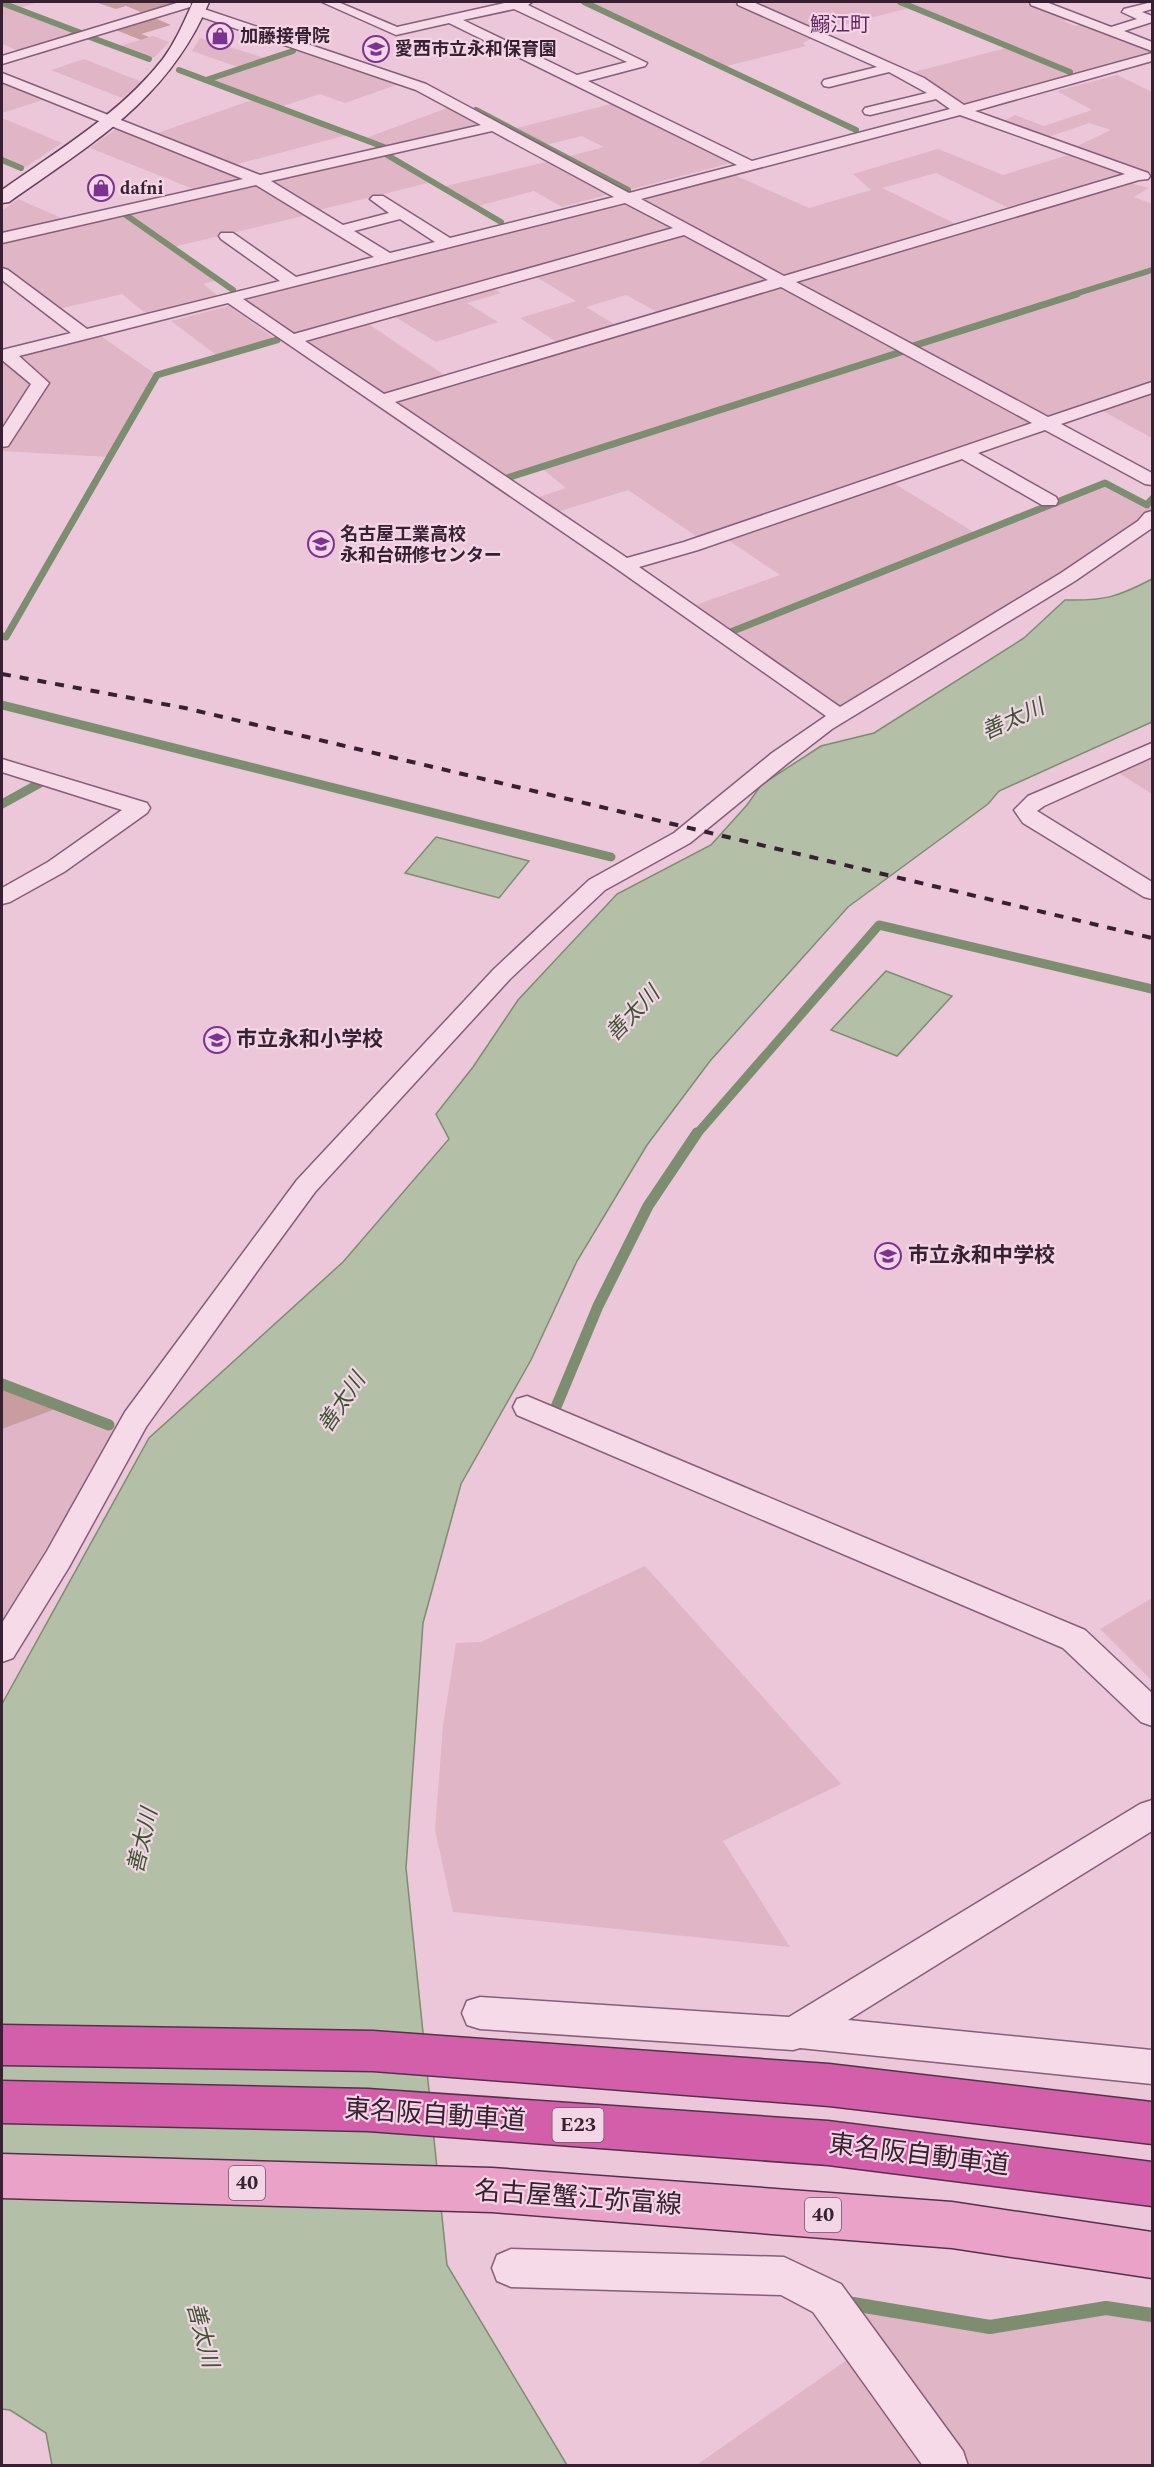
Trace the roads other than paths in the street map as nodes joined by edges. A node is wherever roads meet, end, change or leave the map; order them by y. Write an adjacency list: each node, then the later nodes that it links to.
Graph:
1 (328, 2): 8 (street)
2 (743, 2): 14 (street)
3 (1036, 2): 10 (street)
4 (520, 3): 9 (street); 16 (street)
5 (364, 4): 8 (street)
6 (192, 5): 13 (street); 21 (main road); 22 (street)
7 (1152, 5): 10 (street)
8 (344, 8): 9 (street)
9 (451, 19): 16 (street)
10 (1111, 31): 11 (street)
11 (1152, 47)
12 (1152, 57): 20 (street)
13 (2, 60)
14 (890, 68): 17 (street); 18 (street)
15 (2, 78): 21 (street)
16 (575, 80): 23 (street)
17 (829, 83)
18 (938, 94): 19 (street); 20 (street)
19 (870, 111)
20 (963, 111): 23 (street); 24 (street)
21 (108, 121): 25 (street); 26 (main road)
22 (494, 126): 25 (street); 27 (street)
23 (750, 166): 27 (street)
24 (1146, 177): 37 (street)
25 (257, 179): 31 (street); 33 (street)
26 (2, 198)
27 (628, 198): 30 (street); 34 (street)
28 (378, 199): 29 (street)
29 (402, 214): 31 (street); 34 (street)
30 (688, 229): 37 (street); 41 (street)
31 (341, 230): 35 (street)
32 (227, 236): 38 (street)
33 (2, 238)
34 (449, 244): 35 (street)
35 (388, 259): 38 (street)
36 (2, 273): 40 (street)
37 (784, 280): 44 (street); 45 (street)
38 (294, 283): 39 (street)
39 (232, 299): 40 (street); 41 (street)
40 (84, 334): 42 (street)
41 (290, 340): 44 (street)
42 (4, 355): 46 (street)
43 (1152, 387): 45 (street)
44 (380, 401): 51 (street)
45 (1046, 424): 47 (street); 48 (street)
46 (2, 442)
47 (963, 452): 49 (street); 51 (street)
48 (1152, 480)
49 (1049, 501)
50 (1152, 517): 52 (street)
51 (624, 565): 52 (street)
52 (840, 716): 58 (street)
53 (1152, 749): 55 (street)
54 (2, 765): 56 (street)
55 (1152, 892)
56 (2, 897)
57 (527, 1407): 59 (street)
58 (2, 1648)
59 (1152, 1713)
60 (1152, 1814): 62 (street)
61 (480, 2013): 62 (street)
62 (797, 2031): 64 (street)
63 (2, 2045): 66 (highway)
64 (1152, 2067)
65 (2, 2102): 68 (highway, 東名阪自動車道 / E23)
66 (1152, 2123)
67 (2, 2176): 69 (main road, 名古屋蟹江弥富線 / 40)
68 (1152, 2184)
69 (1152, 2255)
70 (511, 2268): 71 (street)
71 (948, 2466)

